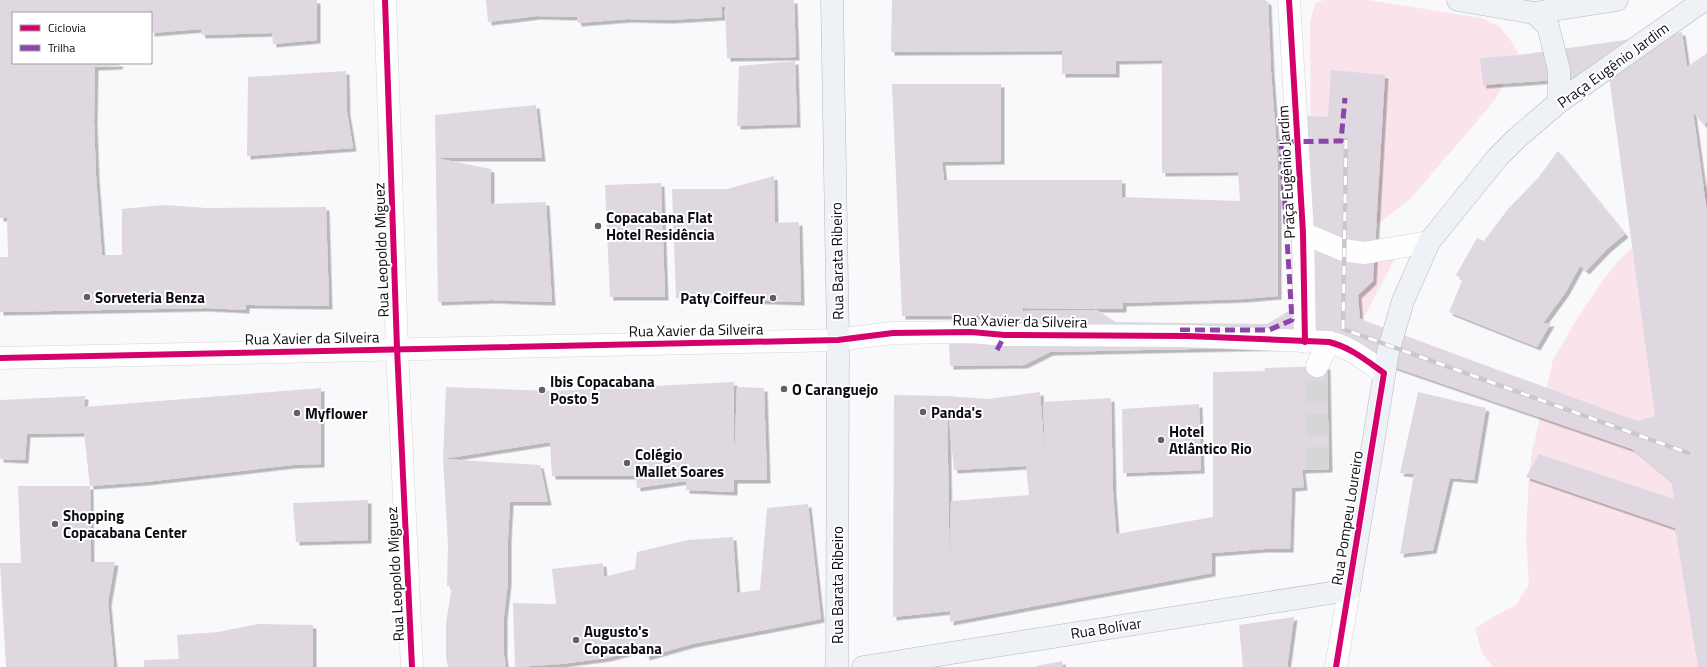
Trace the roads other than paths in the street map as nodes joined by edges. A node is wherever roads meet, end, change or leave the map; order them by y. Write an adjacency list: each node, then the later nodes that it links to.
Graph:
1 (384, 0): 14 (street, Rua Leopoldo Miguez)
2 (832, 0): 11 (main road, Rua Barata Ribeiro)
3 (1289, 0): 9 (street, Praça Eugênio Jardim)
4 (1458, 0): 7 (main road)
5 (1616, 0): 7 (main road)
6 (1704, 0): 8 (main road, Praça Eugênio Jardim)
7 (1534, 13): 8 (main road)
8 (1559, 102): 10 (main road, Praça Eugênio Jardim)
9 (1303, 233): 10 (street, Praça Eugênio Jardim); 12 (street, Praça Eugênio Jardim)
10 (1429, 242): 17 (main road, Praça Eugênio Jardim)
11 (838, 340): 12 (street, Rua Xavier da Silveira); 14 (street, Rua Xavier da Silveira); 20 (main road, Rua Barata Ribeiro)
12 (1305, 342): 13 (street, Rua Xavier da Silveira)
13 (1330, 342): 16 (street); 17 (street, Rua Xavier da Silveira)
14 (397, 348): 15 (street, Rua Xavier da Silveira); 19 (street, Rua Leopoldo Miguez)
15 (0, 358)
16 (1318, 366)
17 (1384, 373): 18 (main road, Rua Pompeu Loureiro)
18 (1349, 590): 21 (main road, Rua Bolívar); 22 (street, Rua Pompeu Loureiro)
19 (412, 667)
20 (837, 667)
21 (863, 667)
22 (1336, 667)

